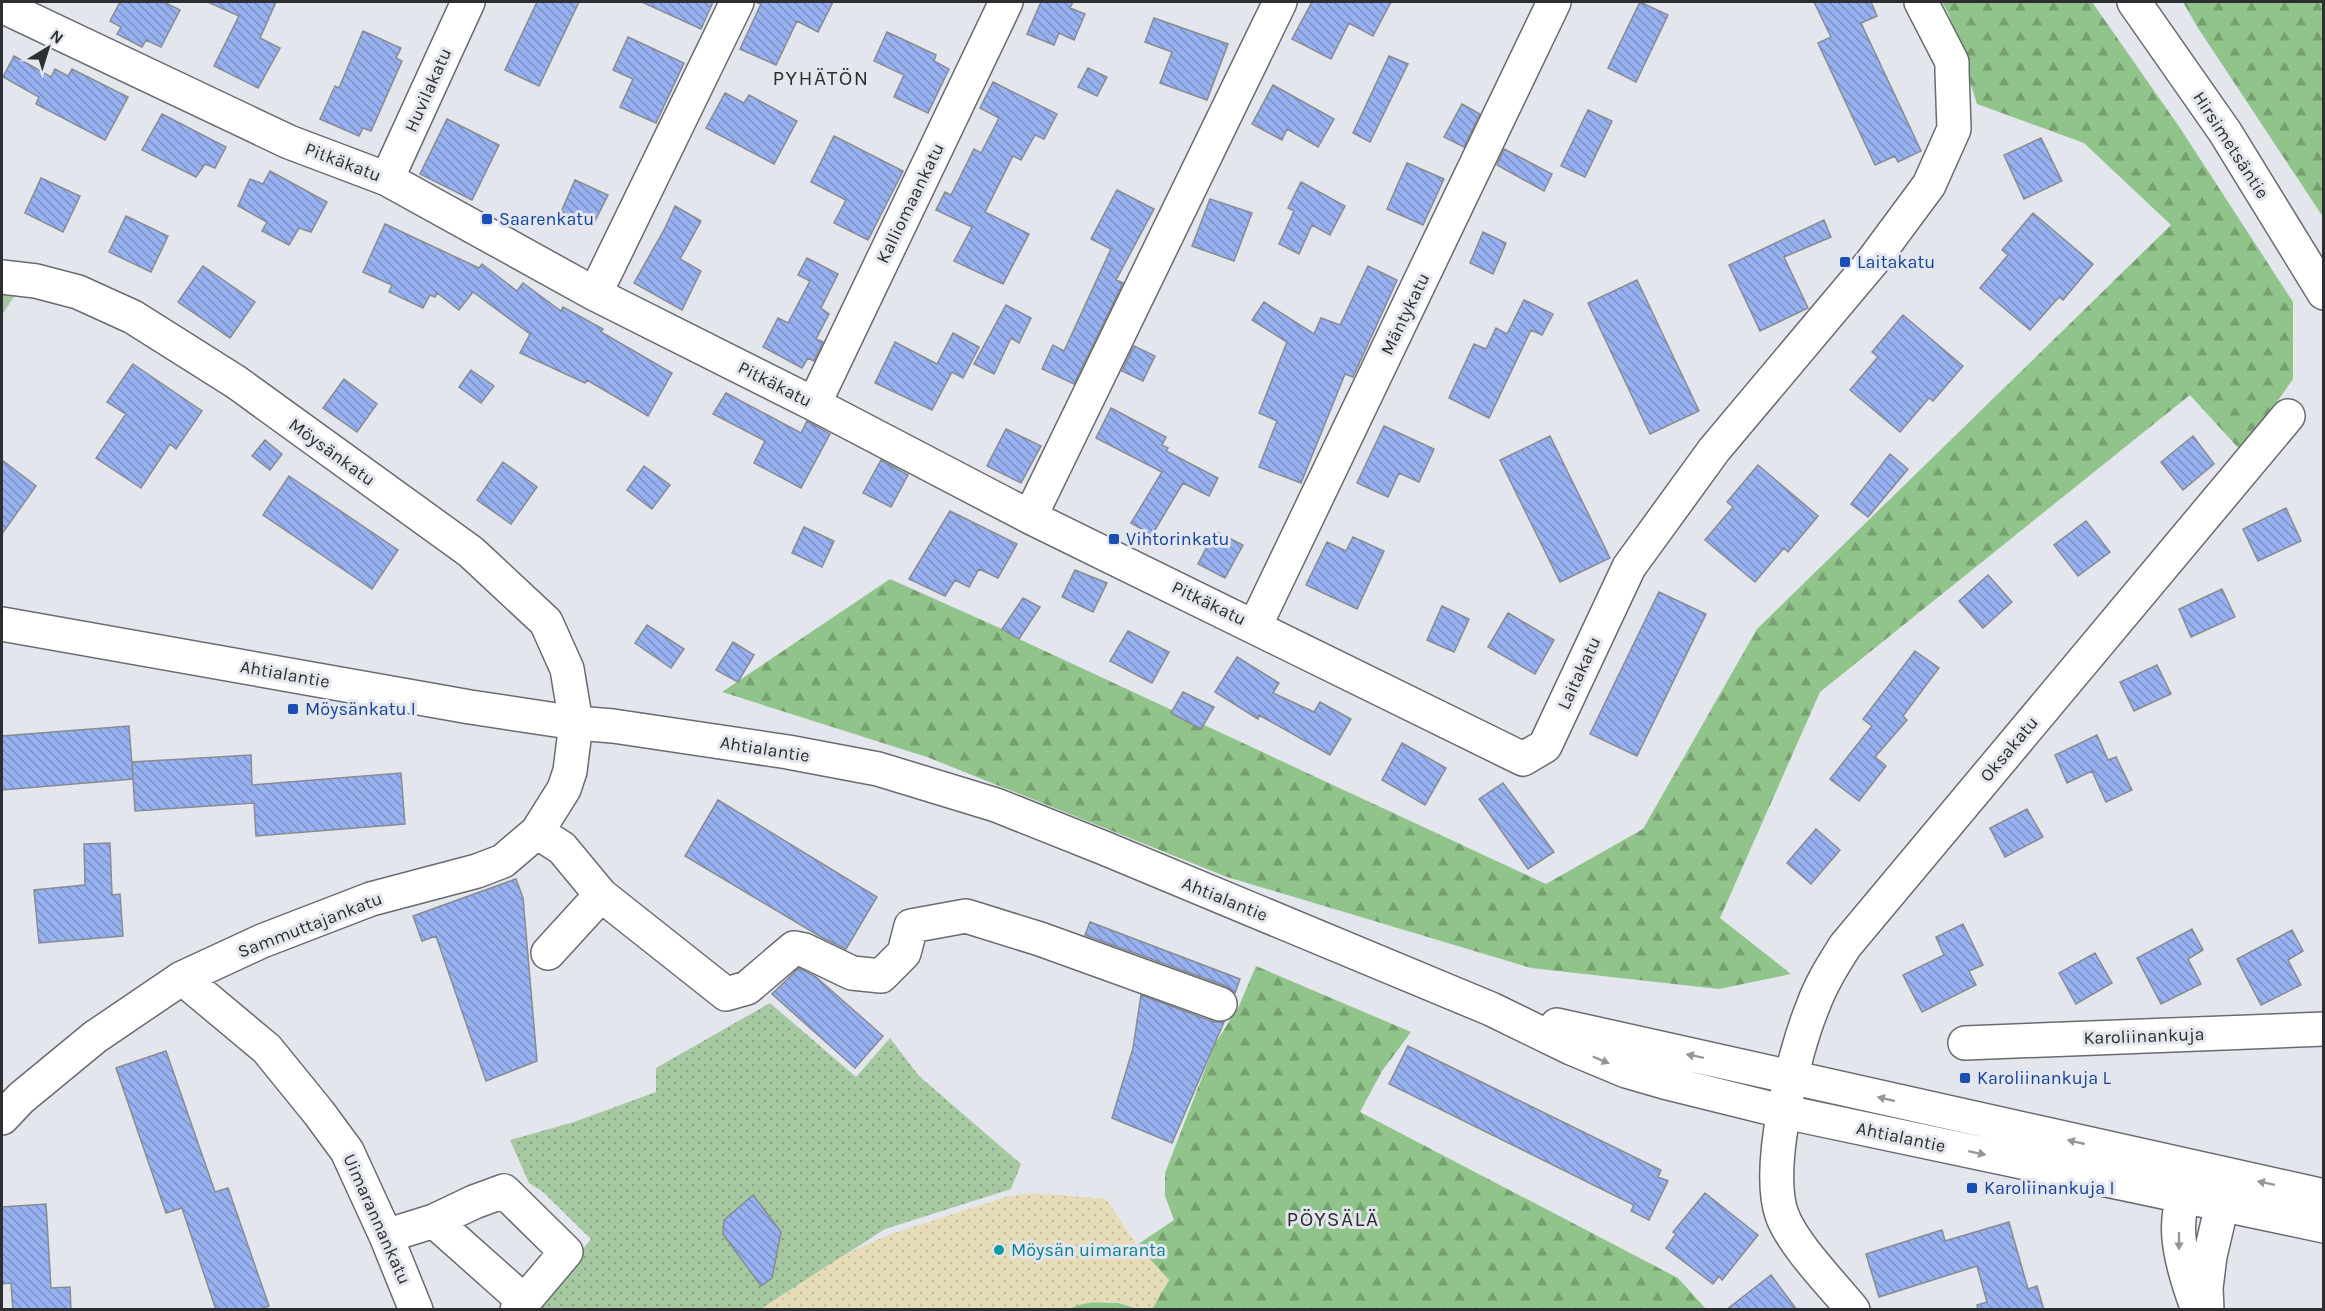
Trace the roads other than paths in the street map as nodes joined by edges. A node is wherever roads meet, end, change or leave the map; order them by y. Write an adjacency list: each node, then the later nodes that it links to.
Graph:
1 (468, 2): 9 (street, Huvilakatu)
2 (737, 2): 12 (street)
3 (1006, 2): 13 (street, Kalliomaankatu)
4 (1280, 2): 15 (street)
5 (1554, 2): 17 (street, Mäntykatu)
6 (1921, 2): 19 (street, Laitakatu)
7 (2134, 2): 11 (street, Hirsimetsäntie)
8 (2, 6): 9 (street, Pitkäkatu)
9 (387, 179): 12 (street, Pitkäkatu)
10 (2, 278): 18 (street, Möysänkatu)
11 (2324, 293)
12 (595, 294): 13 (street, Pitkäkatu)
13 (814, 404): 15 (street, Pitkäkatu)
14 (2288, 416): 28 (street, Oksakatu)
15 (1030, 517): 17 (street, Pitkäkatu)
16 (2, 624): 18 (street, Ahtialantie)
17 (1255, 626): 19 (street, Pitkäkatu)
18 (576, 723): 20 (street, Sammuttajankatu); 25 (street, Ahtialantie)
19 (1545, 746)
20 (537, 831): 21 (street); 23 (street, Sammuttajankatu)
21 (601, 895): 22 (street); 24 (street)
22 (548, 953)
23 (182, 978): 30 (street, Sammuttajankatu); 37 (street, Uimarannankatu)
24 (1220, 1004)
25 (1491, 1009): 28 (street, Ahtialantie, one-way to 25); 29 (street, Ahtialantie, one-way to 29)
26 (2324, 1029): 27 (street, Karoliinankuja)
27 (1965, 1043)
28 (1792, 1078): 29 (street, Oksakatu); 31 (street, Ahtialantie, one-way to 28)
29 (1785, 1112): 33 (street, Ahtialantie, one-way to 33); 40 (street, Oksakatu)
30 (2, 1118)
31 (2204, 1170): 32 (street, Ahtialantie, one-way to 31); 33 (street); 34 (street)
32 (2324, 1196)
33 (2183, 1197): 34 (street, Ahtialantie); 41 (street, one-way to 41)
34 (2222, 1204): 36 (street, Ahtialantie); 42 (street)
35 (434, 1221): 37 (street); 38 (street); 38 (street)
36 (2324, 1226)
37 (386, 1236): 39 (street, Uimarannankatu)
38 (521, 1305)
39 (416, 1310)
40 (1853, 1310)
41 (2198, 1310)
42 (2207, 1310)

